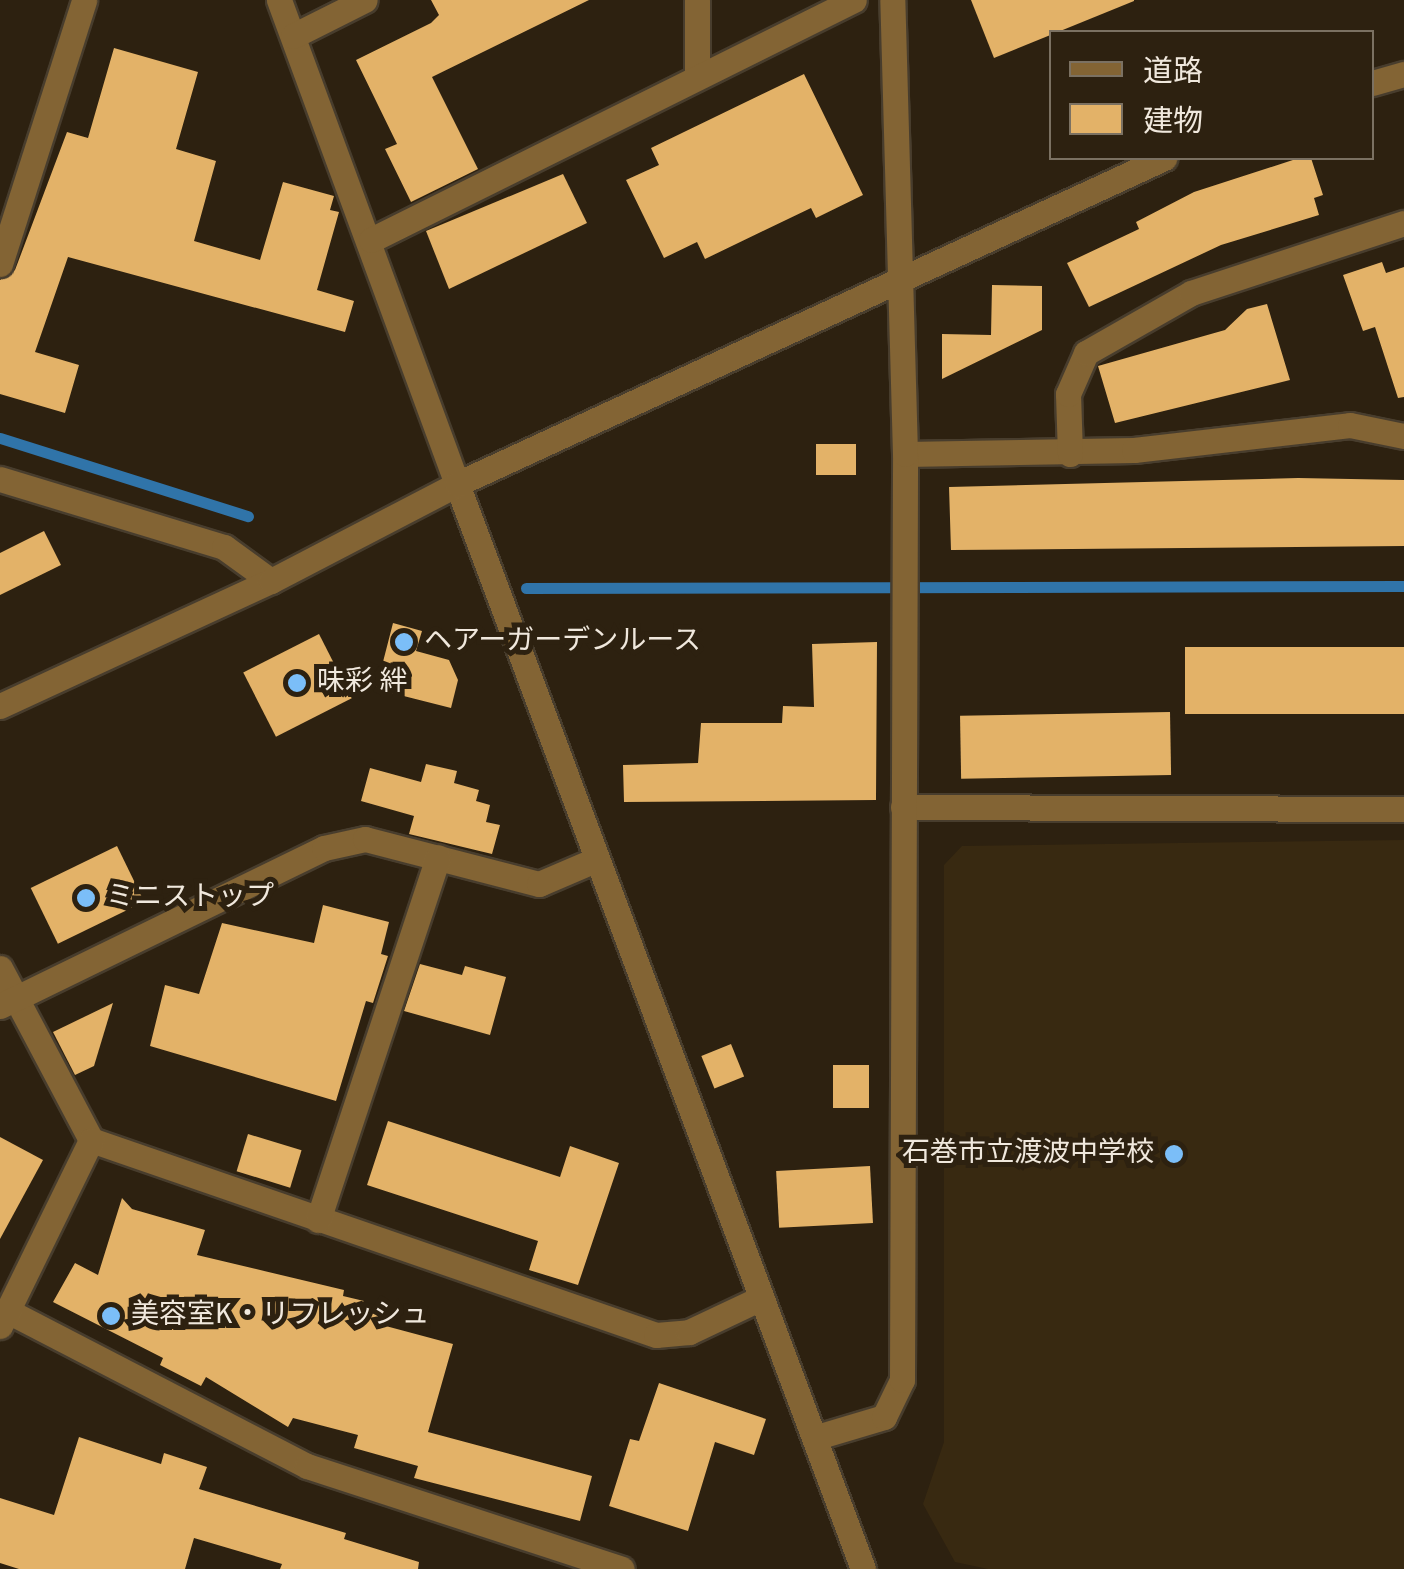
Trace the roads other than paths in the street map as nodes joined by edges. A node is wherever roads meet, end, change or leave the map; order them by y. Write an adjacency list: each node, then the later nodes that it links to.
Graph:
1 (84, 0): 14 (street)
2 (279, 0): 7 (street)
3 (365, 0): 7 (street)
4 (698, 0): 9 (street)
5 (854, 0): 9 (street)
6 (892, 0): 15 (street)
7 (293, 36): 13 (street)
8 (1404, 74): 10 (street)
9 (696, 76): 13 (street)
10 (1374, 82)
11 (1160, 160): 15 (street)
12 (1404, 223): 18 (street)
13 (371, 240): 20 (street)
14 (0, 264)
15 (901, 278): 17 (street); 20 (street)
16 (1404, 436): 18 (street)
17 (904, 454): 18 (street); 23 (street)
18 (1070, 454)
19 (0, 479): 21 (street)
20 (457, 484): 21 (street); 26 (street)
21 (271, 581): 22 (street)
22 (0, 706)
23 (902, 807): 24 (street); 33 (street)
24 (1404, 809)
25 (438, 857): 26 (street); 28 (street); 30 (street)
26 (595, 860): 31 (street)
27 (0, 968): 28 (street)
28 (8, 1002): 29 (street)
29 (91, 1140): 30 (street); 32 (street)
30 (318, 1220): 31 (street)
31 (761, 1298): 33 (street)
32 (3, 1318): 34 (street)
33 (818, 1437): 35 (street)
34 (622, 1569)
35 (863, 1569)

